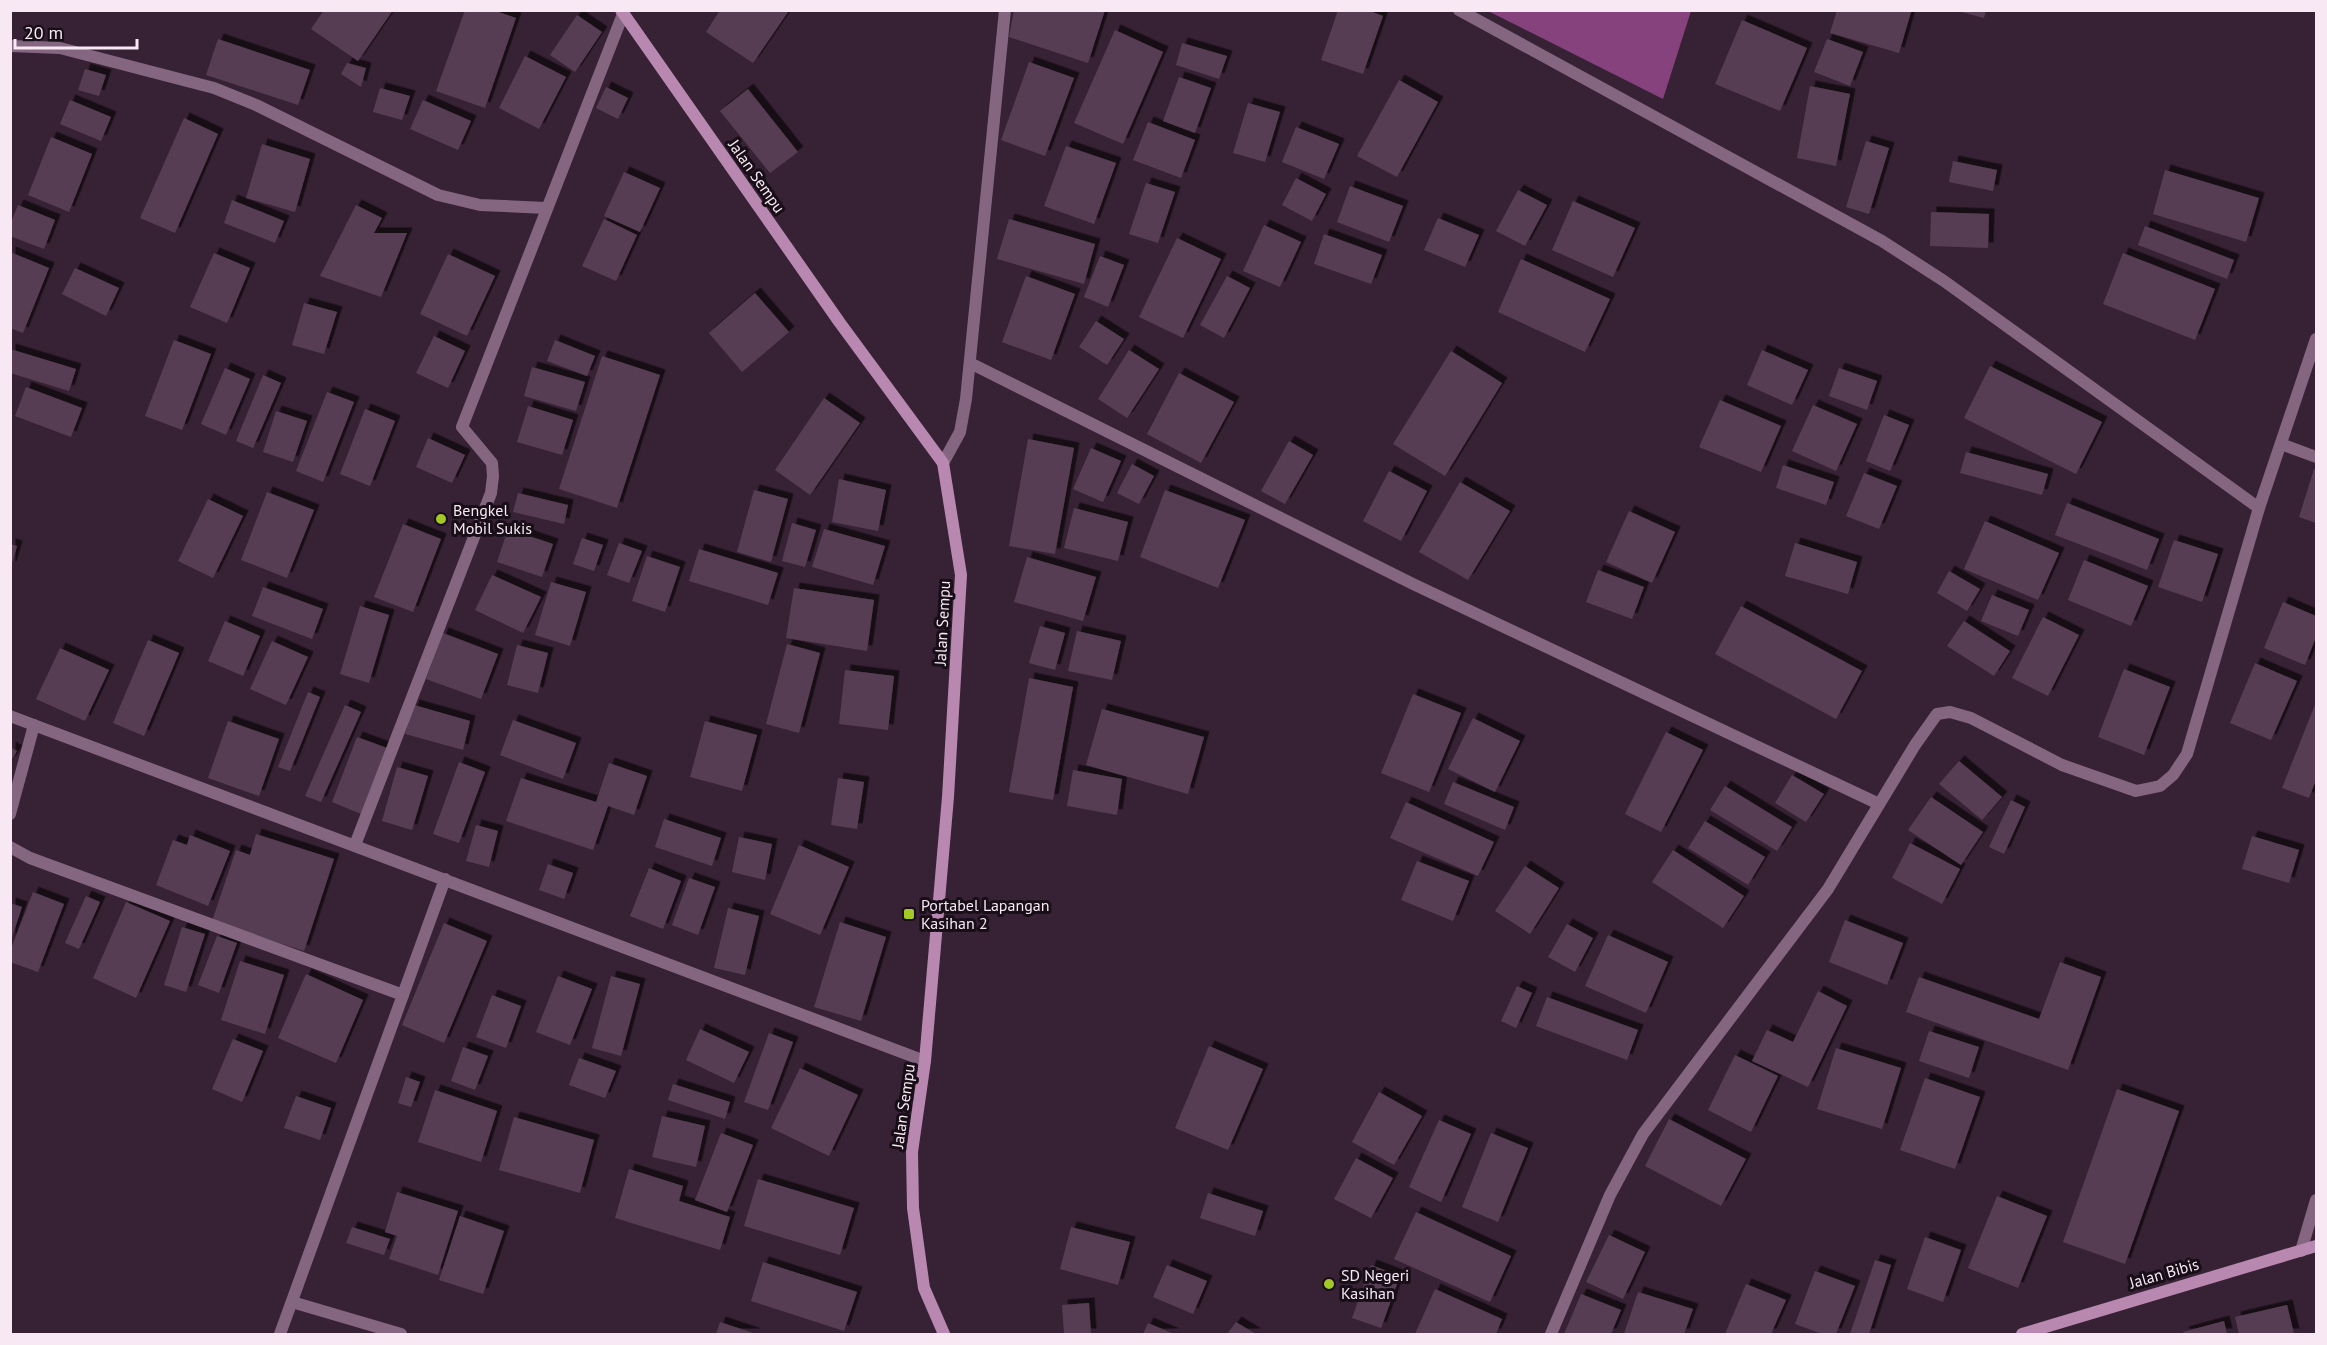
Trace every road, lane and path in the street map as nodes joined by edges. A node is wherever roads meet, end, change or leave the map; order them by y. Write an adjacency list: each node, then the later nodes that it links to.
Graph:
1 (1005, 10): 7 (street)
2 (1460, 10): 11 (street)
3 (622, 12): 5 (street); 10 (main road, Jalan Sempu)
4 (10, 46): 5 (street)
5 (546, 208): 16 (street)
6 (2316, 339): 8 (street)
7 (970, 363): 10 (street); 14 (street)
8 (2281, 444): 9 (street); 11 (street)
9 (2316, 458)
10 (943, 463): 20 (main road, Jalan Sempu)
11 (2259, 508): 14 (street)
12 (10, 716): 13 (street)
13 (34, 725): 15 (street); 16 (street)
14 (1879, 804): 28 (street)
15 (10, 814)
16 (355, 845): 18 (street)
17 (10, 847): 19 (street)
18 (445, 879): 19 (street); 20 (street)
19 (403, 995): 24 (street)
20 (925, 1061): 27 (main road, Jalan Sempu)
21 (2316, 1200): 23 (street)
22 (2316, 1246): 23 (main road, Jalan Bibis)
23 (2301, 1251): 29 (main road, Jalan Bibis)
24 (292, 1302): 25 (street); 26 (street)
25 (280, 1335)
26 (401, 1335)
27 (944, 1335)
28 (1551, 1335)
29 (2022, 1335)

